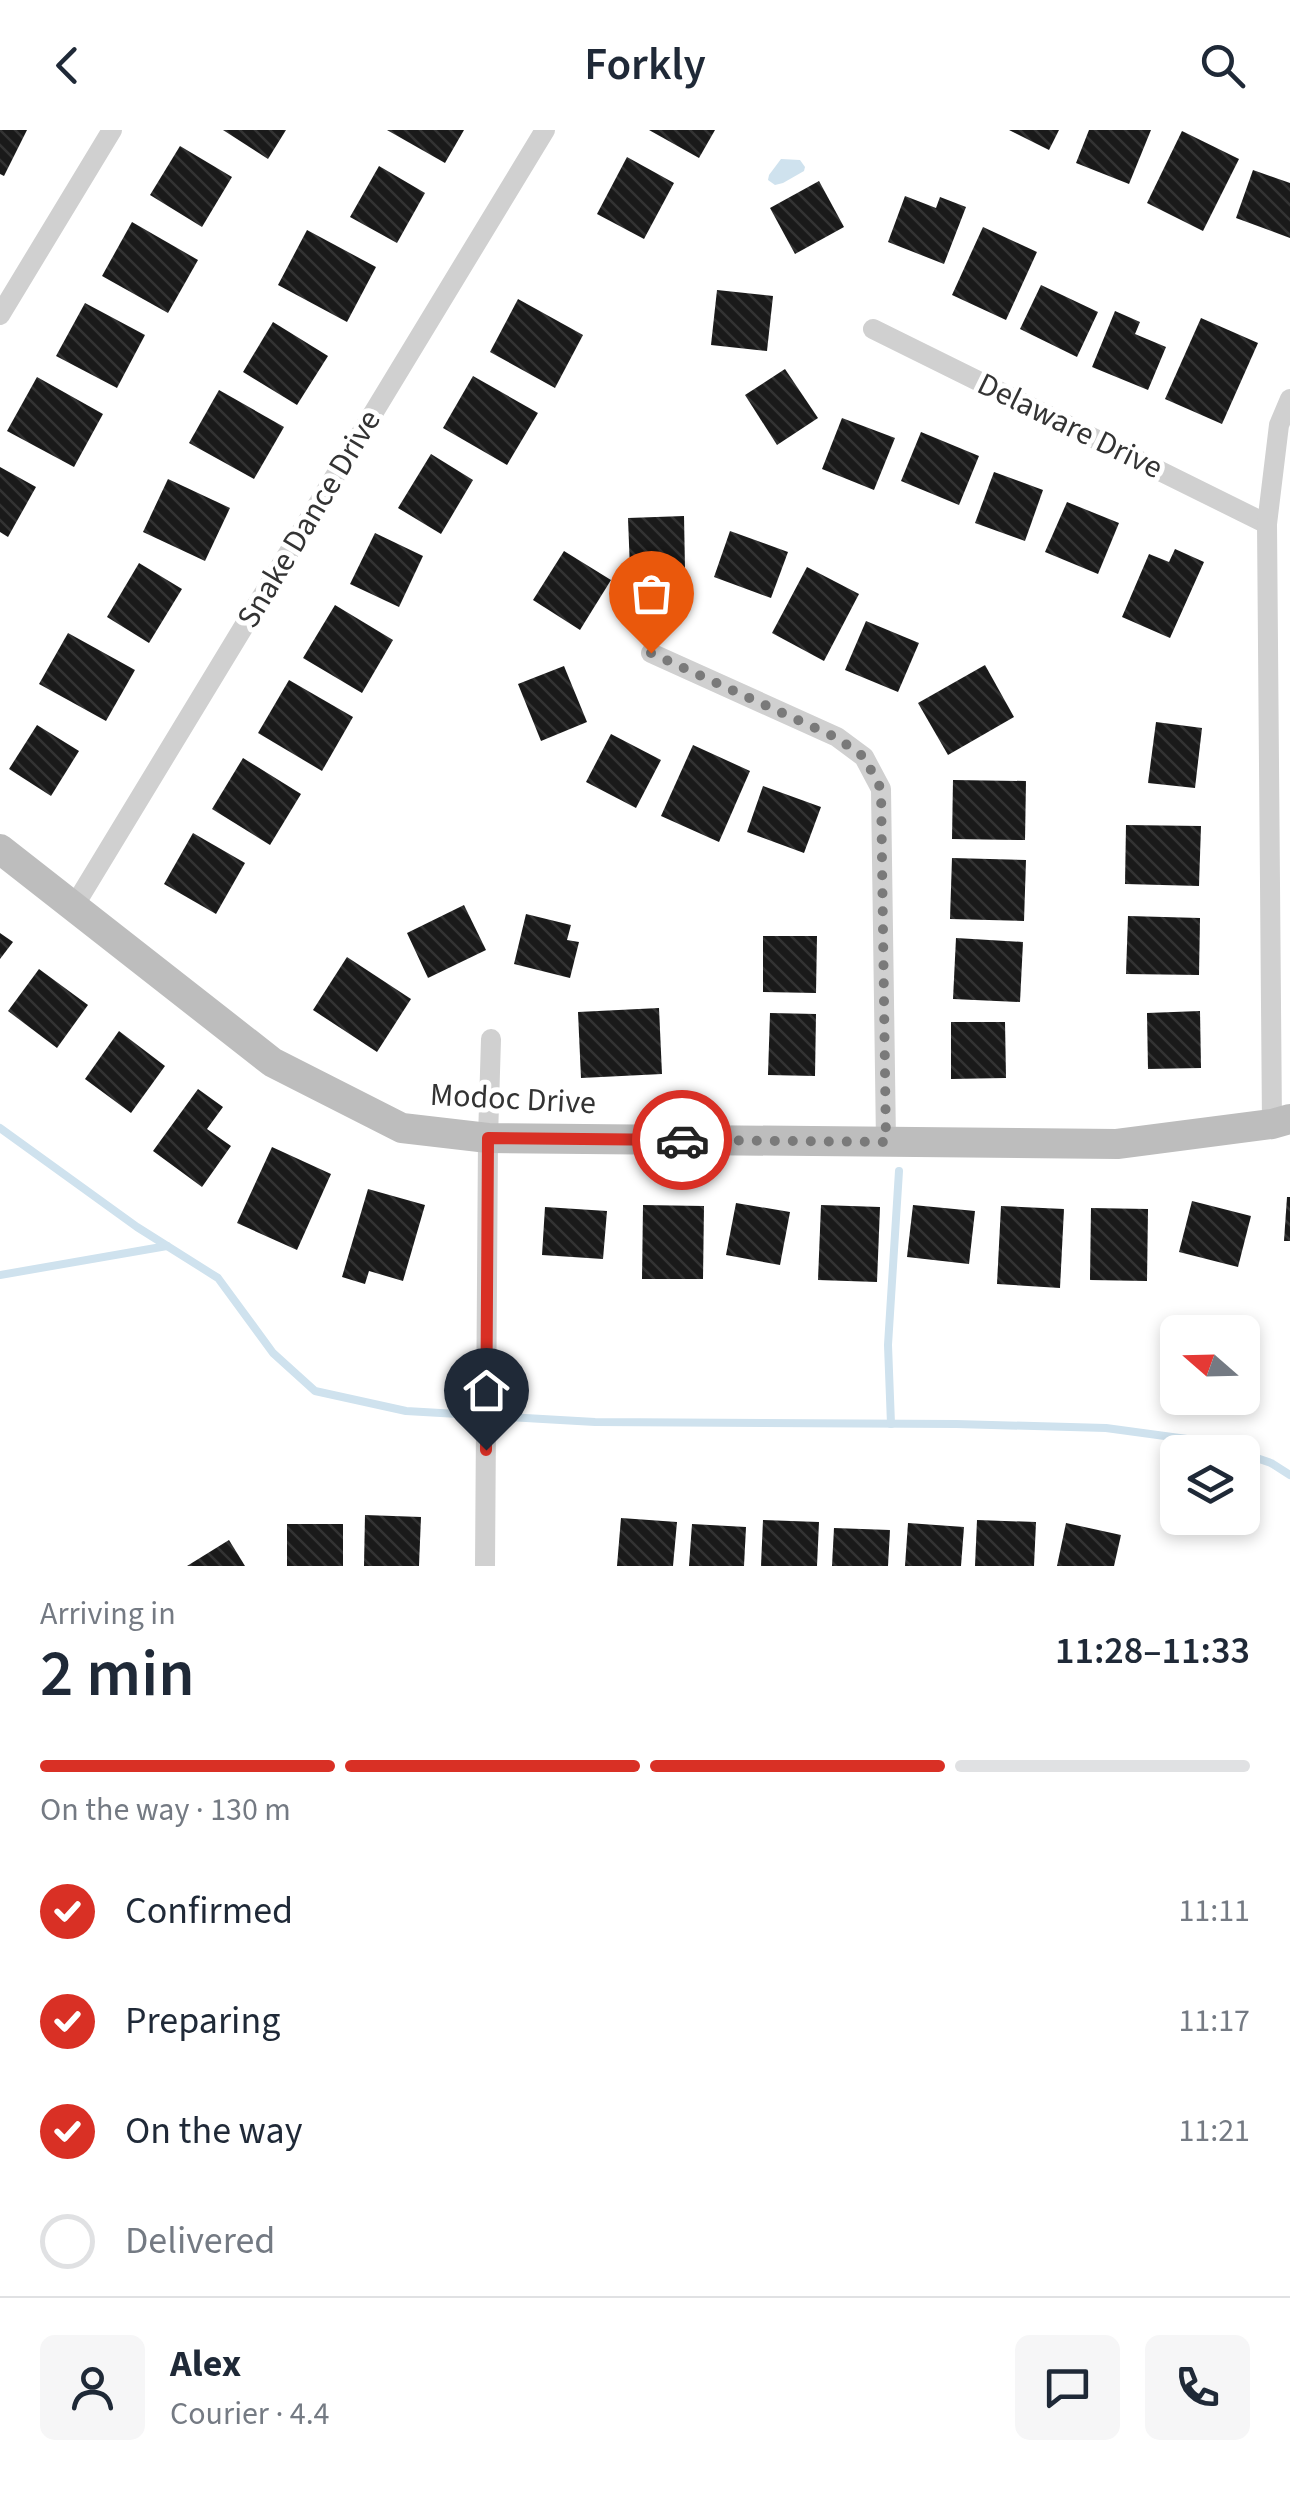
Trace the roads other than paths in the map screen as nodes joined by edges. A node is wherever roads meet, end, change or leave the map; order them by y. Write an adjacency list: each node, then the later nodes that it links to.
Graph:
1 (112, 130): 3 (street)
2 (546, 130): 9 (street, Snake Dance Drive)
3 (0, 315)
4 (873, 328): 6 (street, Delaware Drive)
5 (1290, 398): 6 (street)
6 (1267, 524): 11 (street)
7 (651, 653): 13 (street)
8 (0, 848): 9 (street, Modoc Drive)
9 (73, 908): 12 (street, Modoc Drive)
10 (491, 1039): 12 (street)
11 (1281, 1121): 13 (street, Modoc Drive)
12 (488, 1138): 13 (street, Modoc Drive); 14 (street)
13 (886, 1142)
14 (485, 1566)

